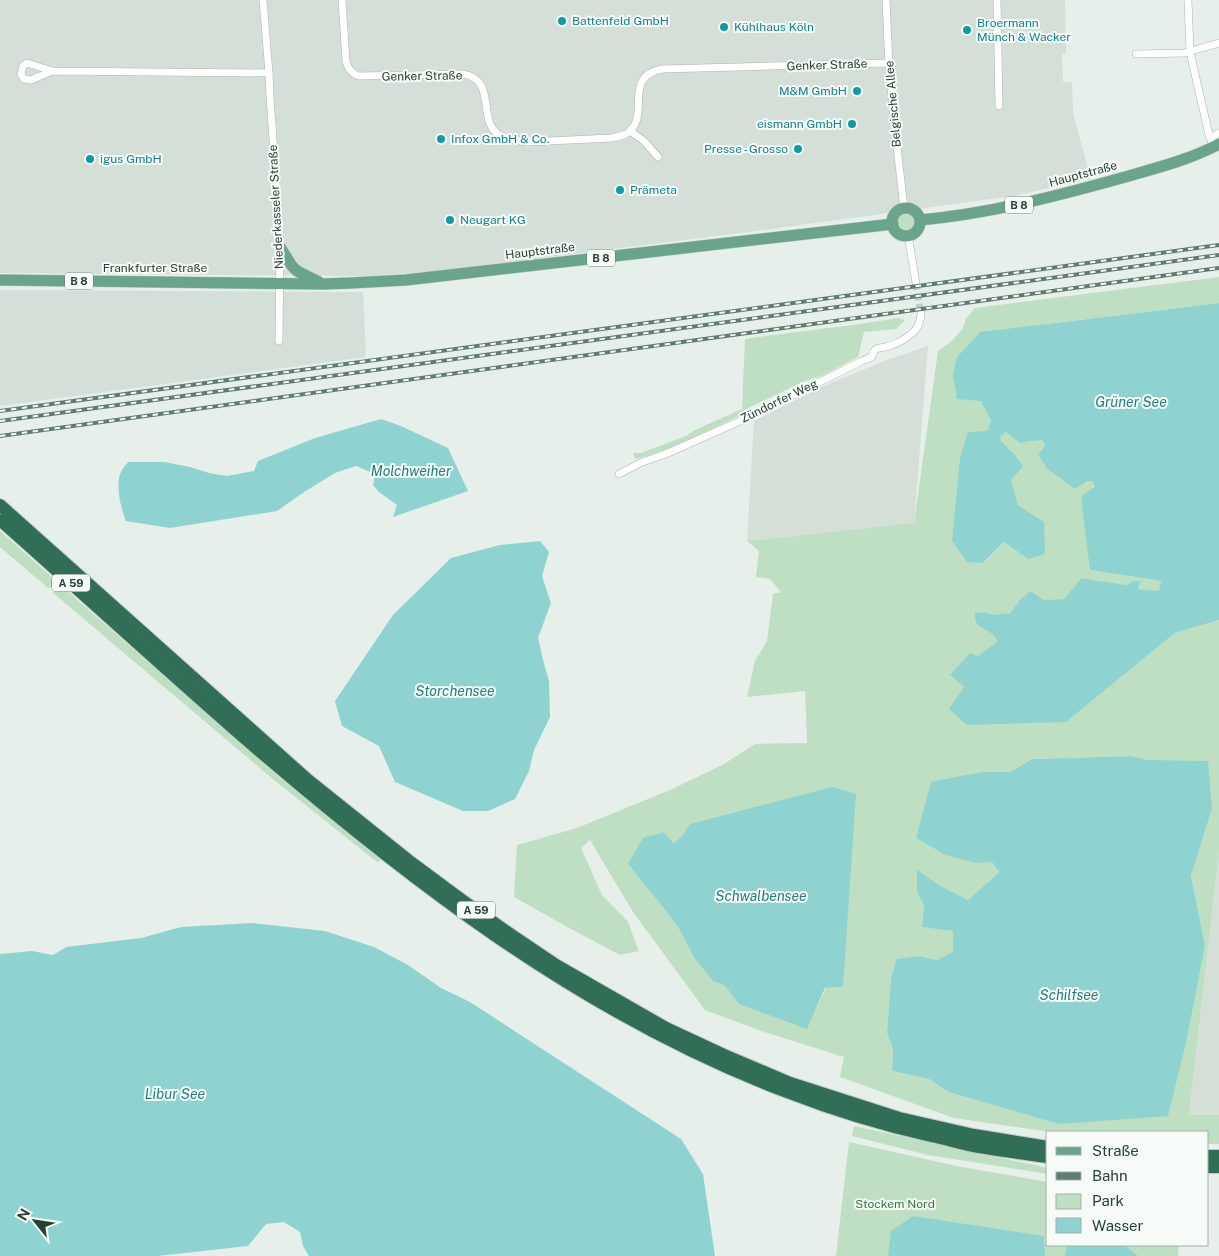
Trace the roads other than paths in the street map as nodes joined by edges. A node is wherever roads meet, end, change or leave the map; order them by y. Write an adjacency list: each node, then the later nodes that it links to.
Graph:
1 (262, 0): 11 (street, Niederkasseler Straße)
2 (342, 0): 13 (street, Genker Straße)
3 (886, 0): 9 (street, Belgische Allee)
4 (997, 0): 12 (street)
5 (1188, 0): 7 (street)
6 (1219, 43): 7 (street)
7 (1190, 52): 8 (street); 15 (street)
8 (1136, 54)
9 (889, 63): 13 (street, Genker Straße); 17 (street, Belgische Allee)
10 (52, 71): 11 (street)
11 (269, 73): 21 (street, Niederkasseler Straße)
12 (999, 106)
13 (630, 130): 16 (street)
14 (1219, 133): 15 (street, Hauptstraße)
15 (1214, 143): 18 (main road, Hauptstraße / B 8)
16 (658, 157)
17 (904, 208): 18 (main road); 19 (main road)
18 (920, 220): 20 (main road)
19 (893, 224): 20 (main road); 25 (main road, Hauptstraße / B 8)
20 (908, 236): 24 (street)
21 (280, 247): 23 (street, Niederkasseler Straße); 25 (main road)
22 (0, 280): 23 (main road, Frankfurter Straße / B 8)
23 (280, 282): 25 (main road, Hauptstraße / B 8); 27 (street, Niederkasseler Straße)
24 (916, 283)
25 (323, 284)
26 (921, 314): 28 (street, Zündorfer Weg)
27 (279, 341)
28 (620, 474)
29 (0, 505): 31 (highway, A 59)
30 (0, 520): 32 (highway, A 59)
31 (1046, 1147)
32 (1046, 1157)

